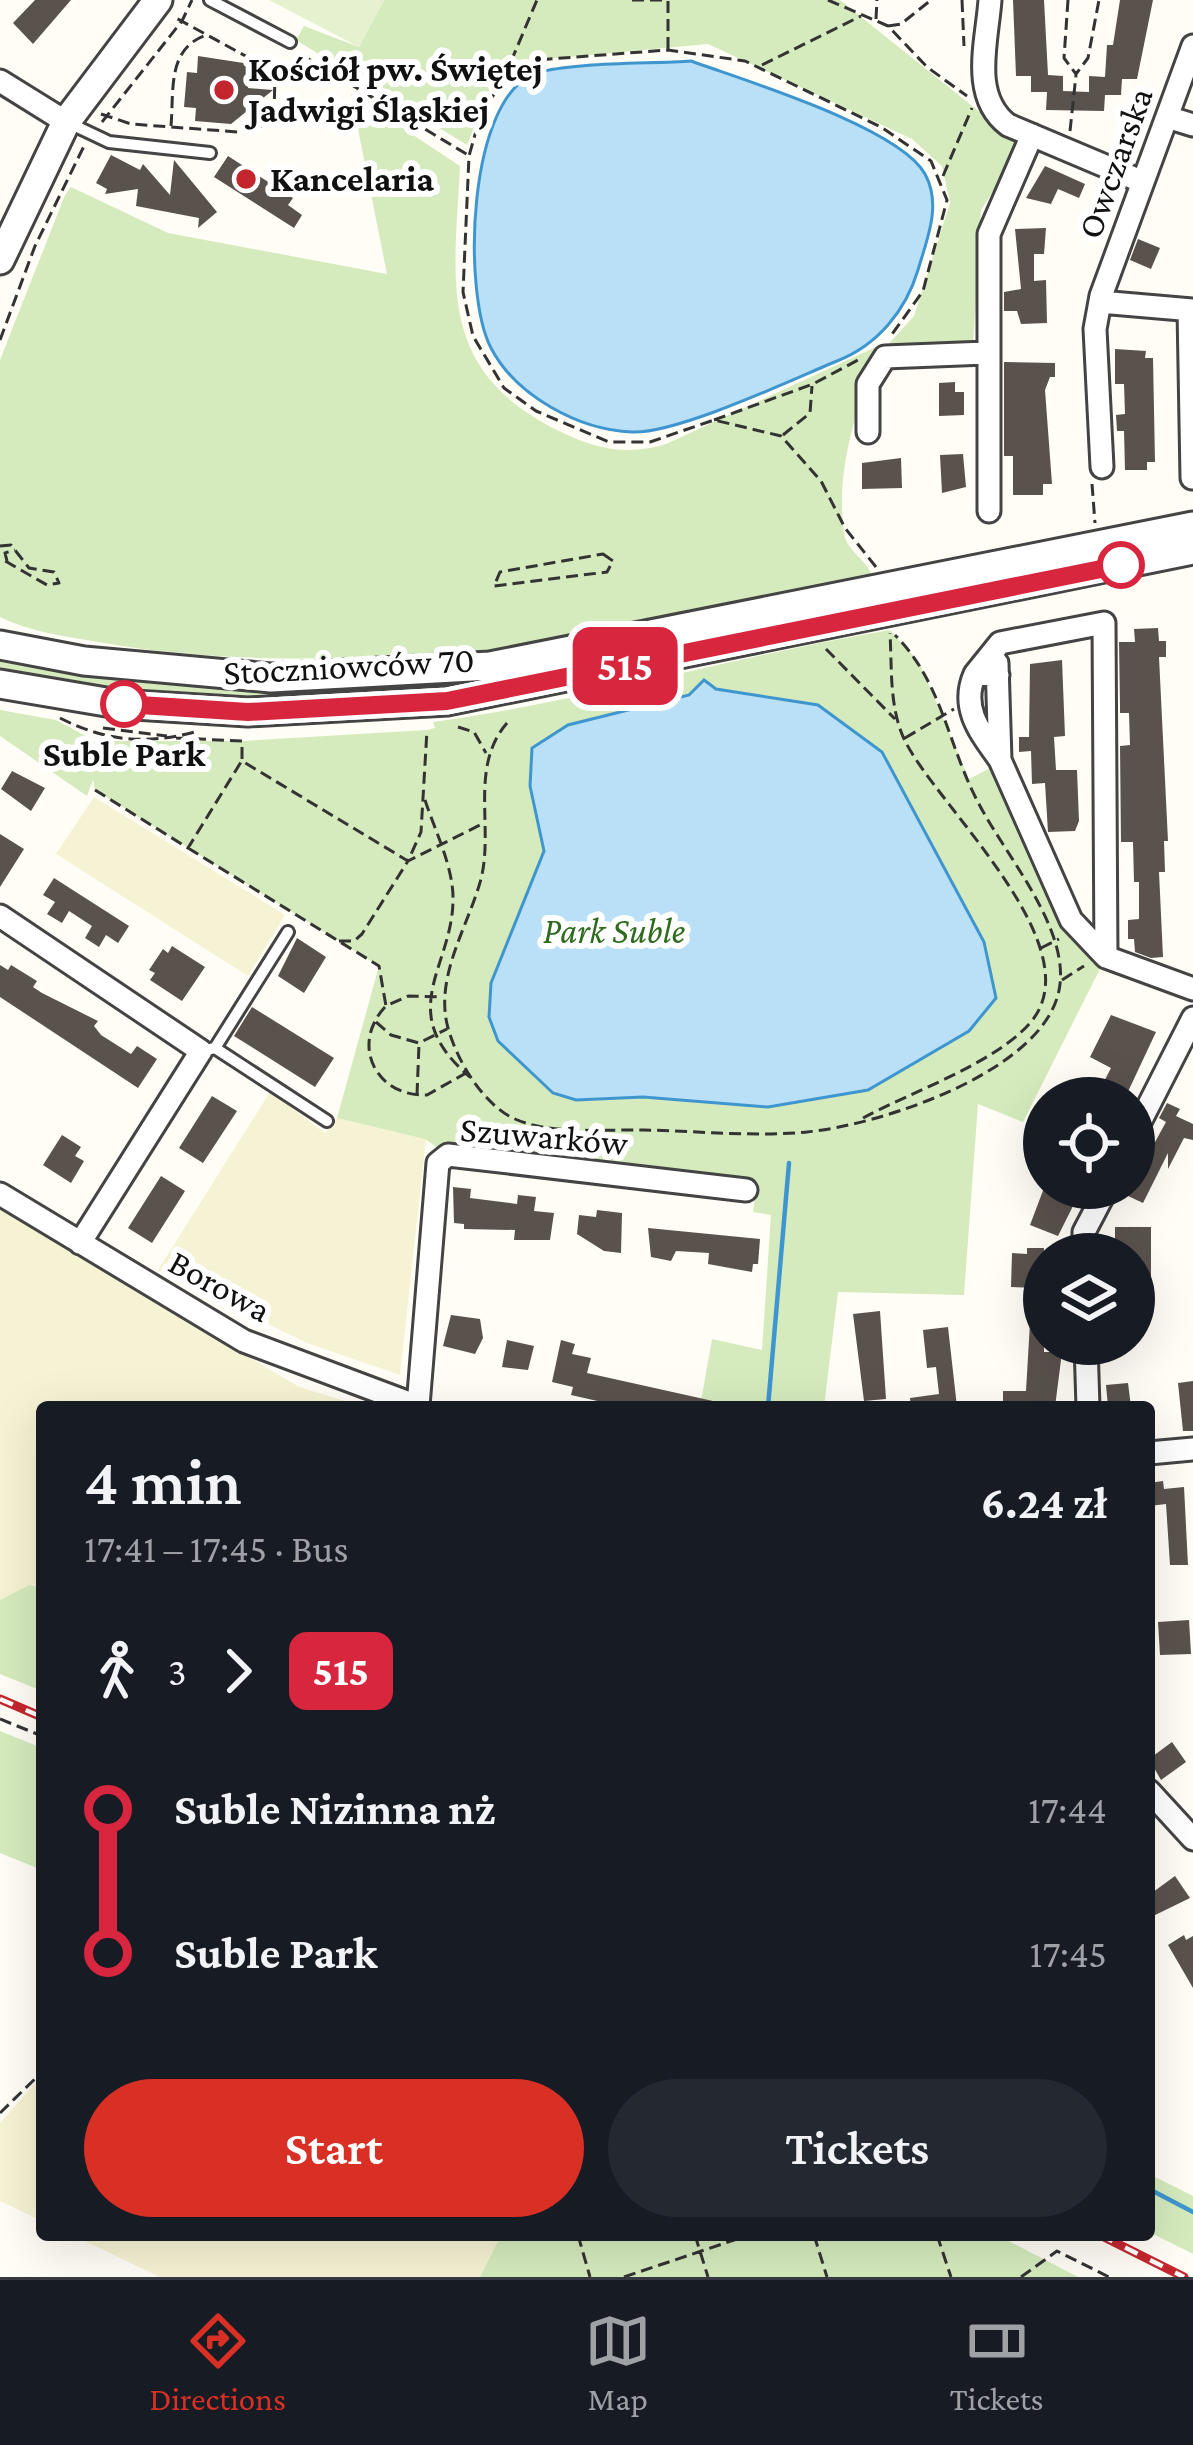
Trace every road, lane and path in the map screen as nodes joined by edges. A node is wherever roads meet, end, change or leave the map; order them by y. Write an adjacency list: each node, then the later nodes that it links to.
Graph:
1 (192, 0): 12 (path)
2 (210, 0): 17 (lane)
3 (537, 0): 22 (path)
4 (632, 0): 5 (path)
5 (666, 0): 19 (path)
6 (828, 0): 13 (path)
7 (877, 0): 14 (path)
8 (931, 0): 15 (path)
9 (990, 0): 29 (street)
10 (1068, 0): 21 (path)
11 (1099, 0): 21 (path)
12 (172, 13): 16 (path); 24 (path); 27 (street)
13 (863, 15): 14 (path); 20 (path)
14 (876, 21): 15 (path)
15 (888, 26): 33 (path)
16 (206, 35): 28 (path); 28 (path)
17 (290, 41): 32 (path)
18 (1193, 46): 25 (street, Owczarska)
19 (668, 50): 20 (path); 22 (path)
20 (760, 67): 33 (path)
21 (1076, 74): 30 (path)
22 (504, 80): 32 (path)
23 (0, 81): 27 (street)
24 (104, 115): 27 (path); 28 (path)
25 (1167, 117): 26 (street); 34 (street, Owczarska)
26 (1193, 125)
27 (79, 128): 31 (lane); 35 (street); 38 (path)
28 (171, 128)
29 (1032, 136): 30 (street); 40 (street)
30 (1057, 146): 34 (street)
31 (210, 153)
32 (470, 156): 43 (path)
33 (941, 180): 39 (path)
34 (1143, 182): 36 (street, Owczarska)
35 (0, 260)
36 (1100, 302): 37 (street); 46 (street, Owczarska)
37 (1191, 310): 47 (street)
38 (0, 340)
39 (878, 346)
40 (986, 353): 44 (street); 48 (street)
41 (866, 355): 42 (path)
42 (812, 384): 43 (path); 45 (path)
43 (714, 420): 45 (path)
44 (868, 432)
45 (782, 436): 56 (path)
46 (1102, 467)
47 (1192, 478)
48 (989, 511)
49 (1193, 526): 60 (street, Stoczniowców 70)
50 (0, 546): 52 (path)
51 (1193, 550): 62 (street, Stoczniowców 70)
52 (16, 551): 54 (path); 54 (path)
53 (0, 558): 54 (path)
54 (8, 562)
55 (613, 564): 55 (path)
56 (881, 573)
57 (0, 631): 60 (street)
58 (0, 645): 60 (street, Stoczniowców 70)
59 (825, 648): 64 (path)
60 (65, 658)
61 (981, 681): 63 (path); 72 (street); 72 (street); 86 (street)
62 (0, 684)
63 (945, 714): 64 (path); 69 (path); 84 (path)
64 (897, 721): 69 (path)
65 (507, 723): 70 (path)
66 (103, 728): 71 (path)
67 (458, 728): 70 (path)
68 (427, 730): 76 (path)
69 (904, 739): 85 (path)
70 (487, 754): 77 (path)
71 (242, 760): 73 (path); 80 (path)
72 (1000, 760): 86 (street)
73 (232, 778): 74 (path); 79 (path)
74 (239, 782)
75 (95, 790): 79 (path)
76 (424, 796): 78 (path); 80 (path)
77 (485, 823): 78 (path); 90 (path)
78 (439, 844): 80 (path); 89 (path)
79 (188, 848): 83 (path)
80 (408, 861): 83 (path)
81 (0, 916): 97 (street)
82 (288, 932): 97 (lane)
83 (338, 940): 91 (path)
84 (1053, 942): 85 (path); 87 (path)
85 (1039, 949): 102 (path)
86 (1103, 954): 87 (path); 88 (street)
87 (1061, 981): 102 (path)
88 (1193, 988)
89 (431, 996): 90 (path); 91 (path); 95 (path)
90 (445, 998): 94 (path)
91 (386, 1006): 93 (path)
92 (1193, 1018): 99 (street)
93 (374, 1020): 96 (path); 100 (path)
94 (448, 1029): 95 (path); 98 (path)
95 (438, 1034): 96 (path); 98 (path)
96 (419, 1042): 100 (path)
97 (208, 1050): 101 (lane); 105 (street)
98 (467, 1072): 100 (path); 102 (path)
99 (1155, 1093)
100 (417, 1096)
101 (327, 1121)
102 (856, 1122)
103 (746, 1190): 108 (street, Szuwarków)
104 (0, 1194): 105 (street, Borowa)
105 (80, 1243): 107 (street, Borowa)
106 (1087, 1365): 109 (street)
107 (403, 1401)
108 (419, 1401)
109 (1088, 1401)
110 (1193, 1449): 111 (street)
111 (1155, 1452)
112 (0, 1719): 113 (path)
113 (36, 1734)
114 (1155, 1798): 115 (street)
115 (1193, 1839)
116 (36, 2078): 117 (path)
117 (0, 2113)
118 (580, 2241): 124 (path)
119 (697, 2241): 123 (path)
120 (731, 2241): 123 (path)
121 (816, 2241): 127 (path)
122 (939, 2241): 128 (path)
123 (700, 2251): 125 (path); 126 (path)
124 (590, 2277)
125 (624, 2277)
126 (709, 2277)
127 (827, 2277)
128 (950, 2277)
129 (1021, 2277): 130 (path)
130 (1109, 2277)

